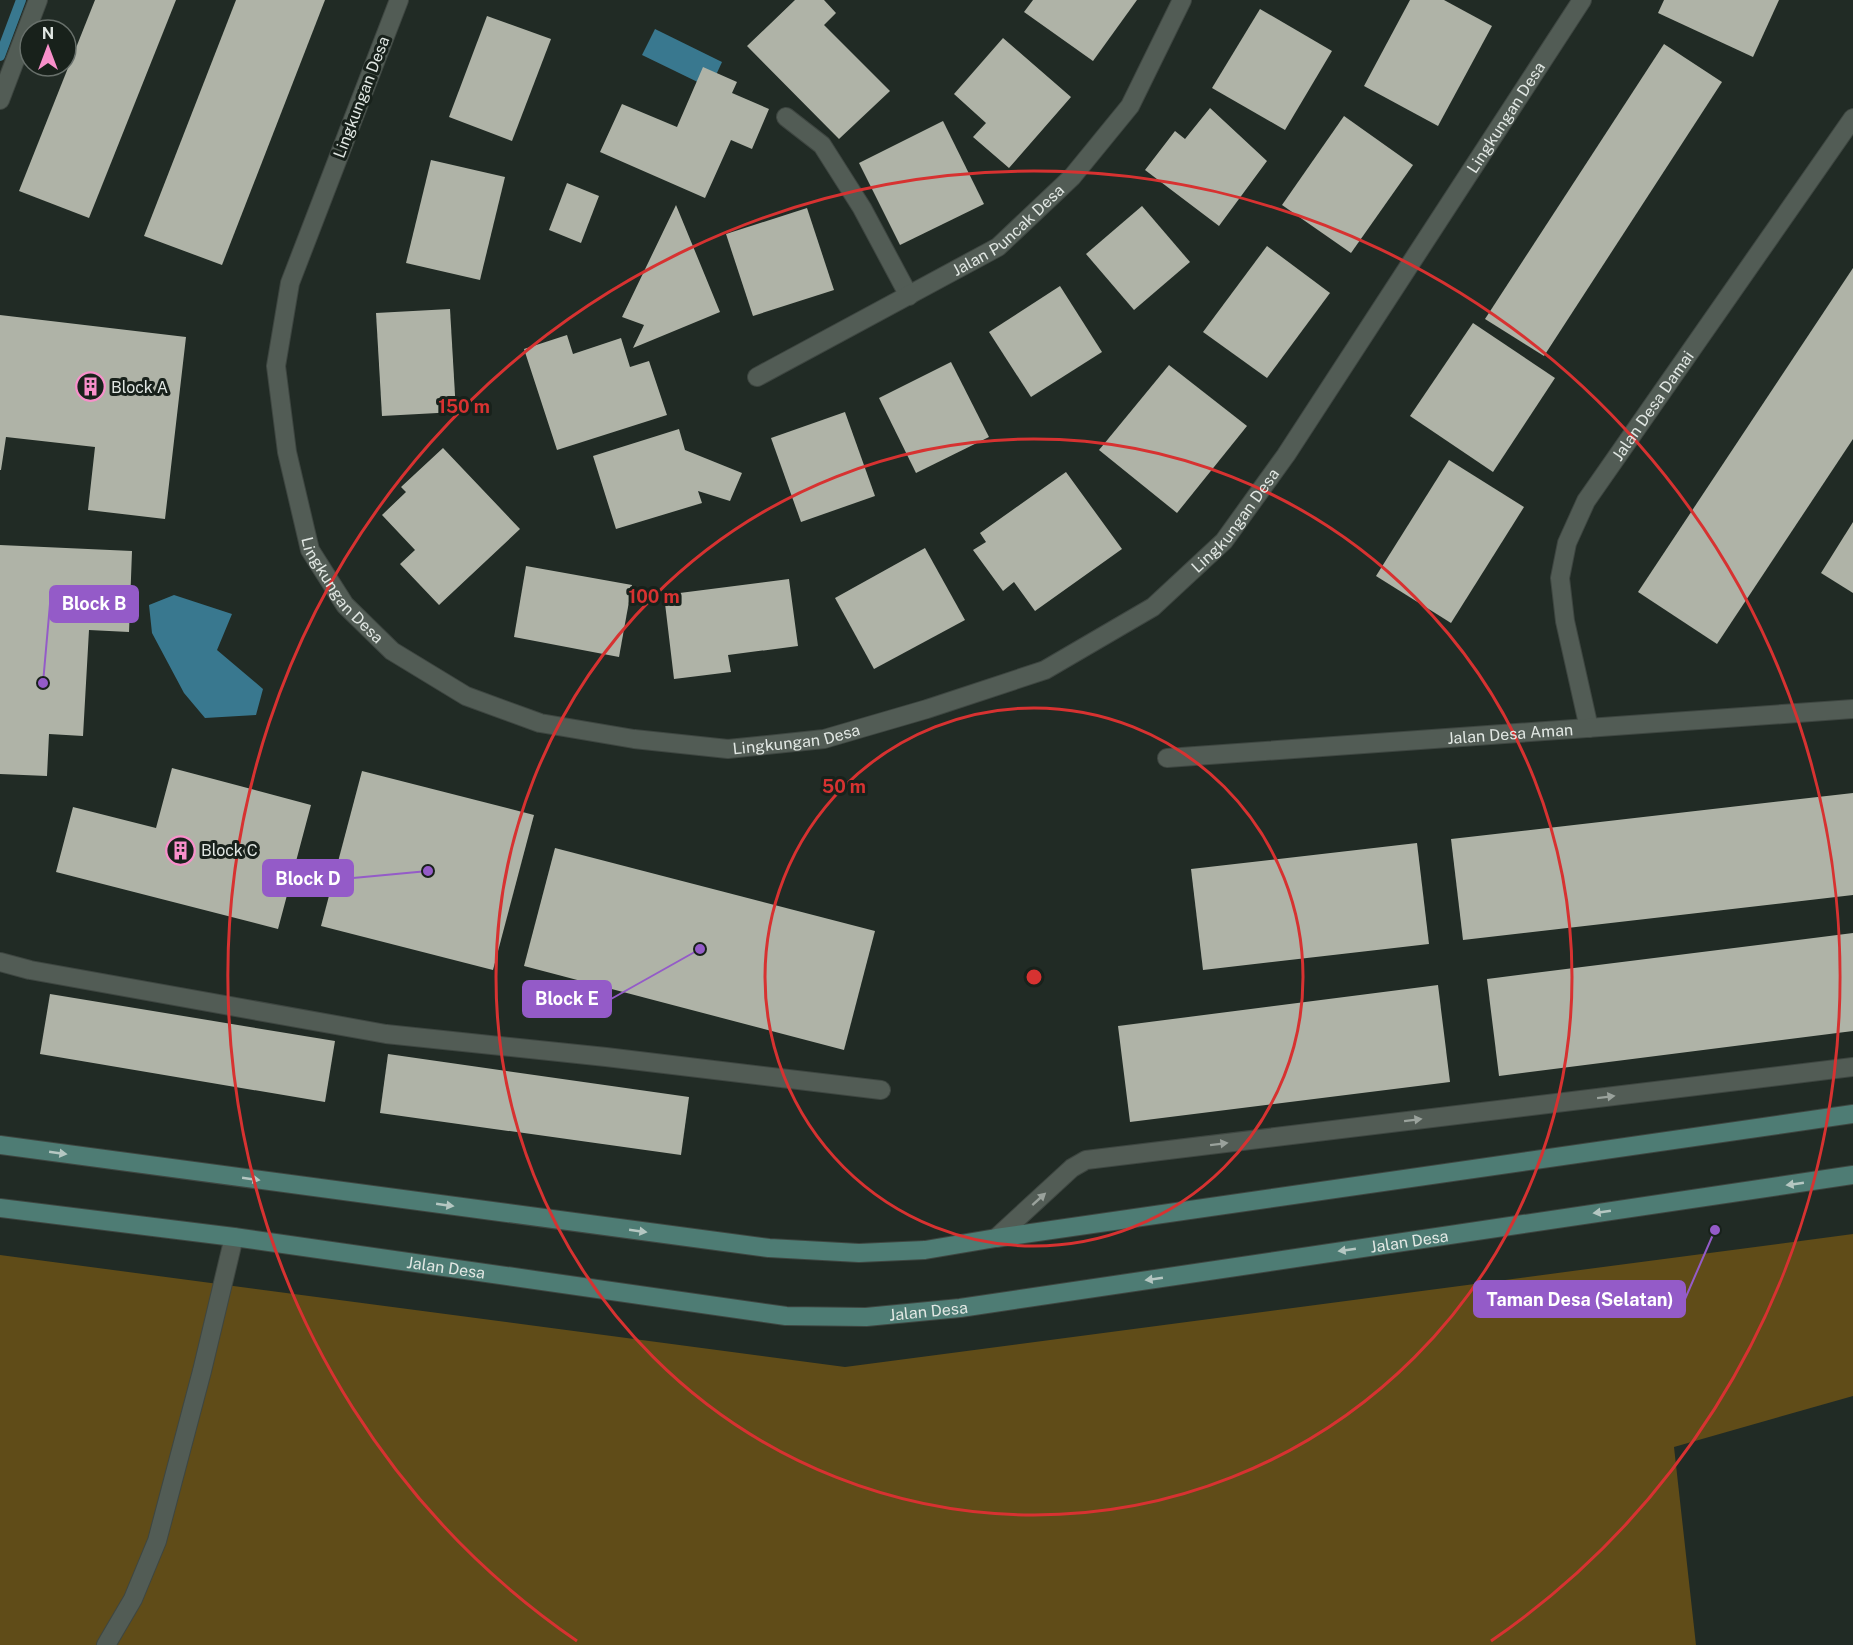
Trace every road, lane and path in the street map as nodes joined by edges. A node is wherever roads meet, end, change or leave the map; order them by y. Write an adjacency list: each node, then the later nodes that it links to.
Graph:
1 (38, 0): 5 (street)
2 (399, 0): 4 (street, Lingkungan Desa)
3 (1182, 0): 8 (street, Jalan Puncak Desa)
4 (1582, 0)
5 (0, 100)
6 (786, 117): 8 (street)
7 (1853, 118): 11 (street, Jalan Desa Damai)
8 (909, 296): 9 (street, Jalan Puncak Desa)
9 (757, 377)
10 (1853, 709): 11 (street, Jalan Desa Aman)
11 (1589, 728): 12 (street, Jalan Desa Aman)
12 (1167, 758)
13 (0, 962): 15 (street)
14 (1853, 1067): 21 (street, one-way to 14)
15 (881, 1090)
16 (1853, 1114): 21 (main road)
17 (0, 1145): 21 (main road, one-way to 21)
18 (1853, 1175): 20 (main road, Jalan Desa, one-way to 20)
19 (0, 1208): 20 (main road, Jalan Desa)
20 (234, 1237): 22 (street)
21 (996, 1238)
22 (106, 1645)

